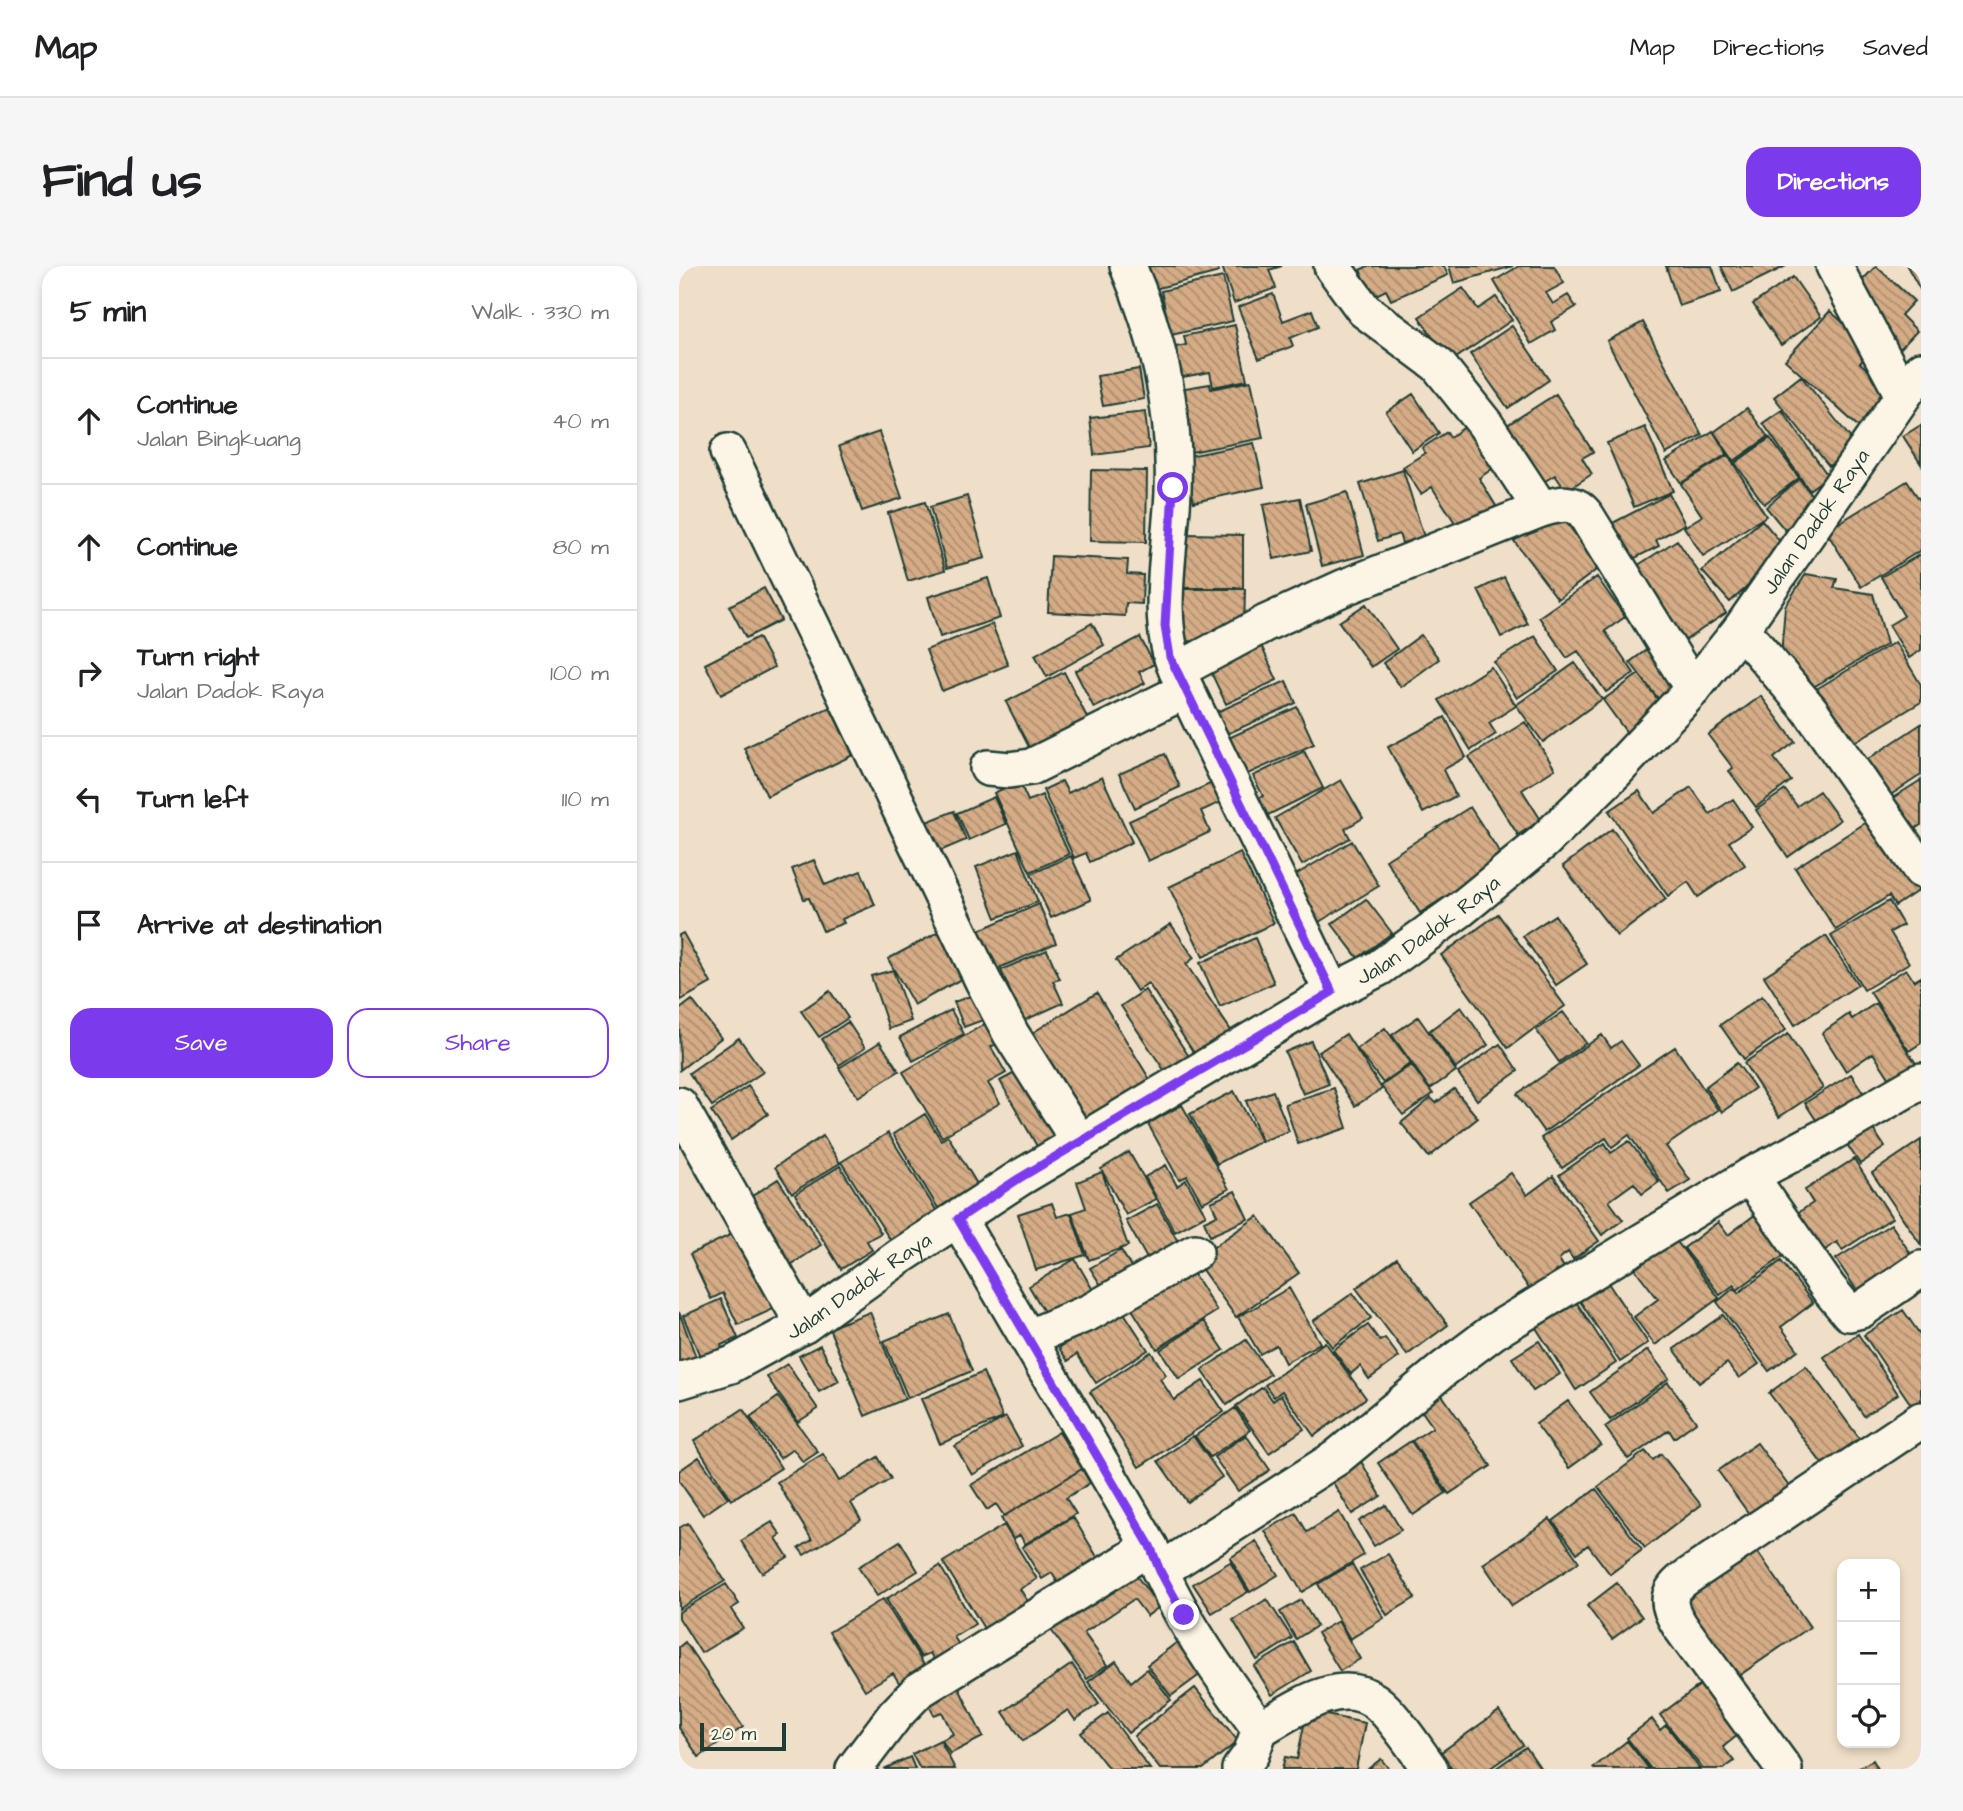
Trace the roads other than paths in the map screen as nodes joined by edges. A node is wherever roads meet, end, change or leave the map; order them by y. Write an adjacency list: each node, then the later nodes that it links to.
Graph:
1 (1128, 266): 8 (street)
2 (1332, 266): 6 (street)
3 (1834, 266): 4 (street)
4 (1912, 382): 7 (street, Jalan Dadok Raya)
5 (728, 452): 15 (street)
6 (1541, 509): 8 (street); 9 (street)
7 (1741, 629): 9 (street, Jalan Dadok Raya); 11 (street)
8 (1182, 681): 10 (street); 12 (street)
9 (1693, 689): 12 (street, Jalan Dadok Raya)
10 (988, 768)
11 (1921, 870)
12 (1332, 992): 15 (street, Jalan Dadok Raya)
13 (1921, 1081): 16 (street)
14 (679, 1105): 20 (street)
15 (1080, 1143): 17 (street, Jalan Dadok Raya)
16 (1750, 1176): 19 (street); 24 (street)
17 (958, 1219): 20 (street, Jalan Dadok Raya); 21 (street)
18 (1195, 1252): 21 (street)
19 (1921, 1269)
20 (804, 1325): 22 (street, Jalan Dadok Raya)
21 (1028, 1338): 24 (street)
22 (679, 1381)
23 (1921, 1420): 26 (street)
24 (1155, 1559): 25 (street); 27 (street)
25 (1259, 1729): 28 (street); 29 (street)
26 (1769, 1763)
27 (854, 1769)
28 (1240, 1769)
29 (1430, 1769)

